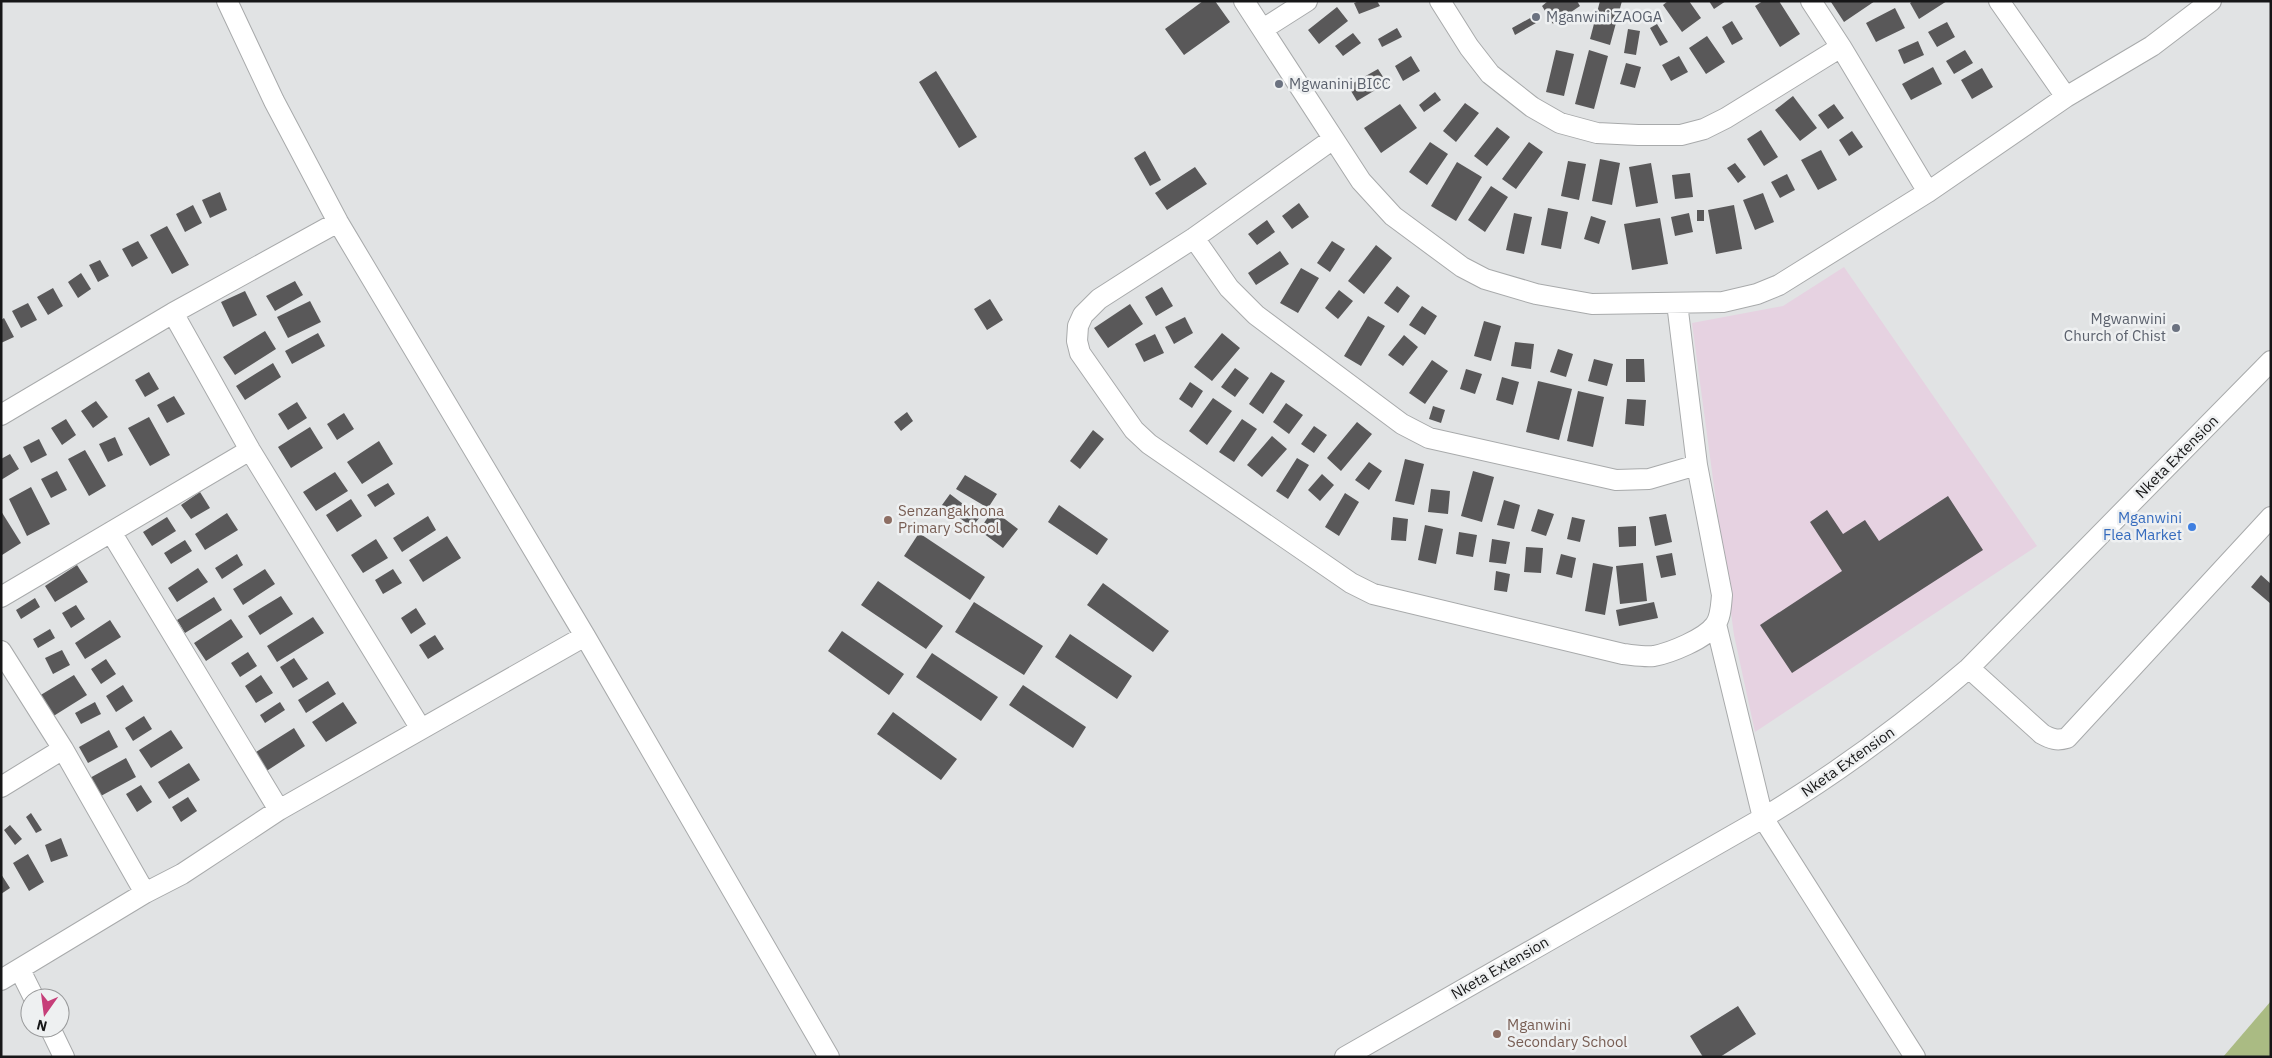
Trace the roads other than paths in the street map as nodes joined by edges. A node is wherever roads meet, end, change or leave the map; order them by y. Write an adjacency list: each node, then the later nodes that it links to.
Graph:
1 (227, 1): 13 (street)
2 (1244, 1): 8 (street)
3 (1307, 1): 8 (street)
4 (1440, 1): 9 (street)
5 (1811, 1): 9 (street)
6 (1999, 1): 10 (street)
7 (2211, 1): 10 (street)
8 (1263, 29): 11 (street)
9 (1841, 47): 12 (street)
10 (2066, 97): 12 (street)
11 (1333, 138): 14 (street); 15 (street)
12 (1928, 192): 15 (street)
13 (338, 222): 16 (street); 25 (street)
14 (1194, 238): 20 (street); 24 (street)
15 (1677, 303): 20 (street)
16 (173, 313): 18 (street); 19 (street)
17 (2271, 361): 27 (street, Nketa Extension)
18 (1, 415)
19 (250, 450): 22 (street); 28 (street)
20 (1697, 465): 24 (street)
21 (2271, 517): 27 (street)
22 (111, 532): 23 (street); 31 (street)
23 (1, 597)
24 (1716, 624): 32 (street)
25 (585, 636): 28 (street); 40 (street)
26 (1, 652): 29 (street)
27 (1969, 668): 32 (street, Nketa Extension)
28 (421, 729): 31 (street)
29 (63, 749): 30 (street); 33 (street)
30 (1, 787)
31 (279, 810): 33 (street)
32 (1763, 818): 38 (street); 41 (street, Nketa Extension)
33 (145, 893): 34 (street)
34 (20, 970): 35 (street); 36 (street)
35 (1, 980)
36 (29, 988)
37 (55, 1038): 39 (street)
38 (1912, 1055)
39 (64, 1057)
40 (829, 1057)
41 (1345, 1057)

